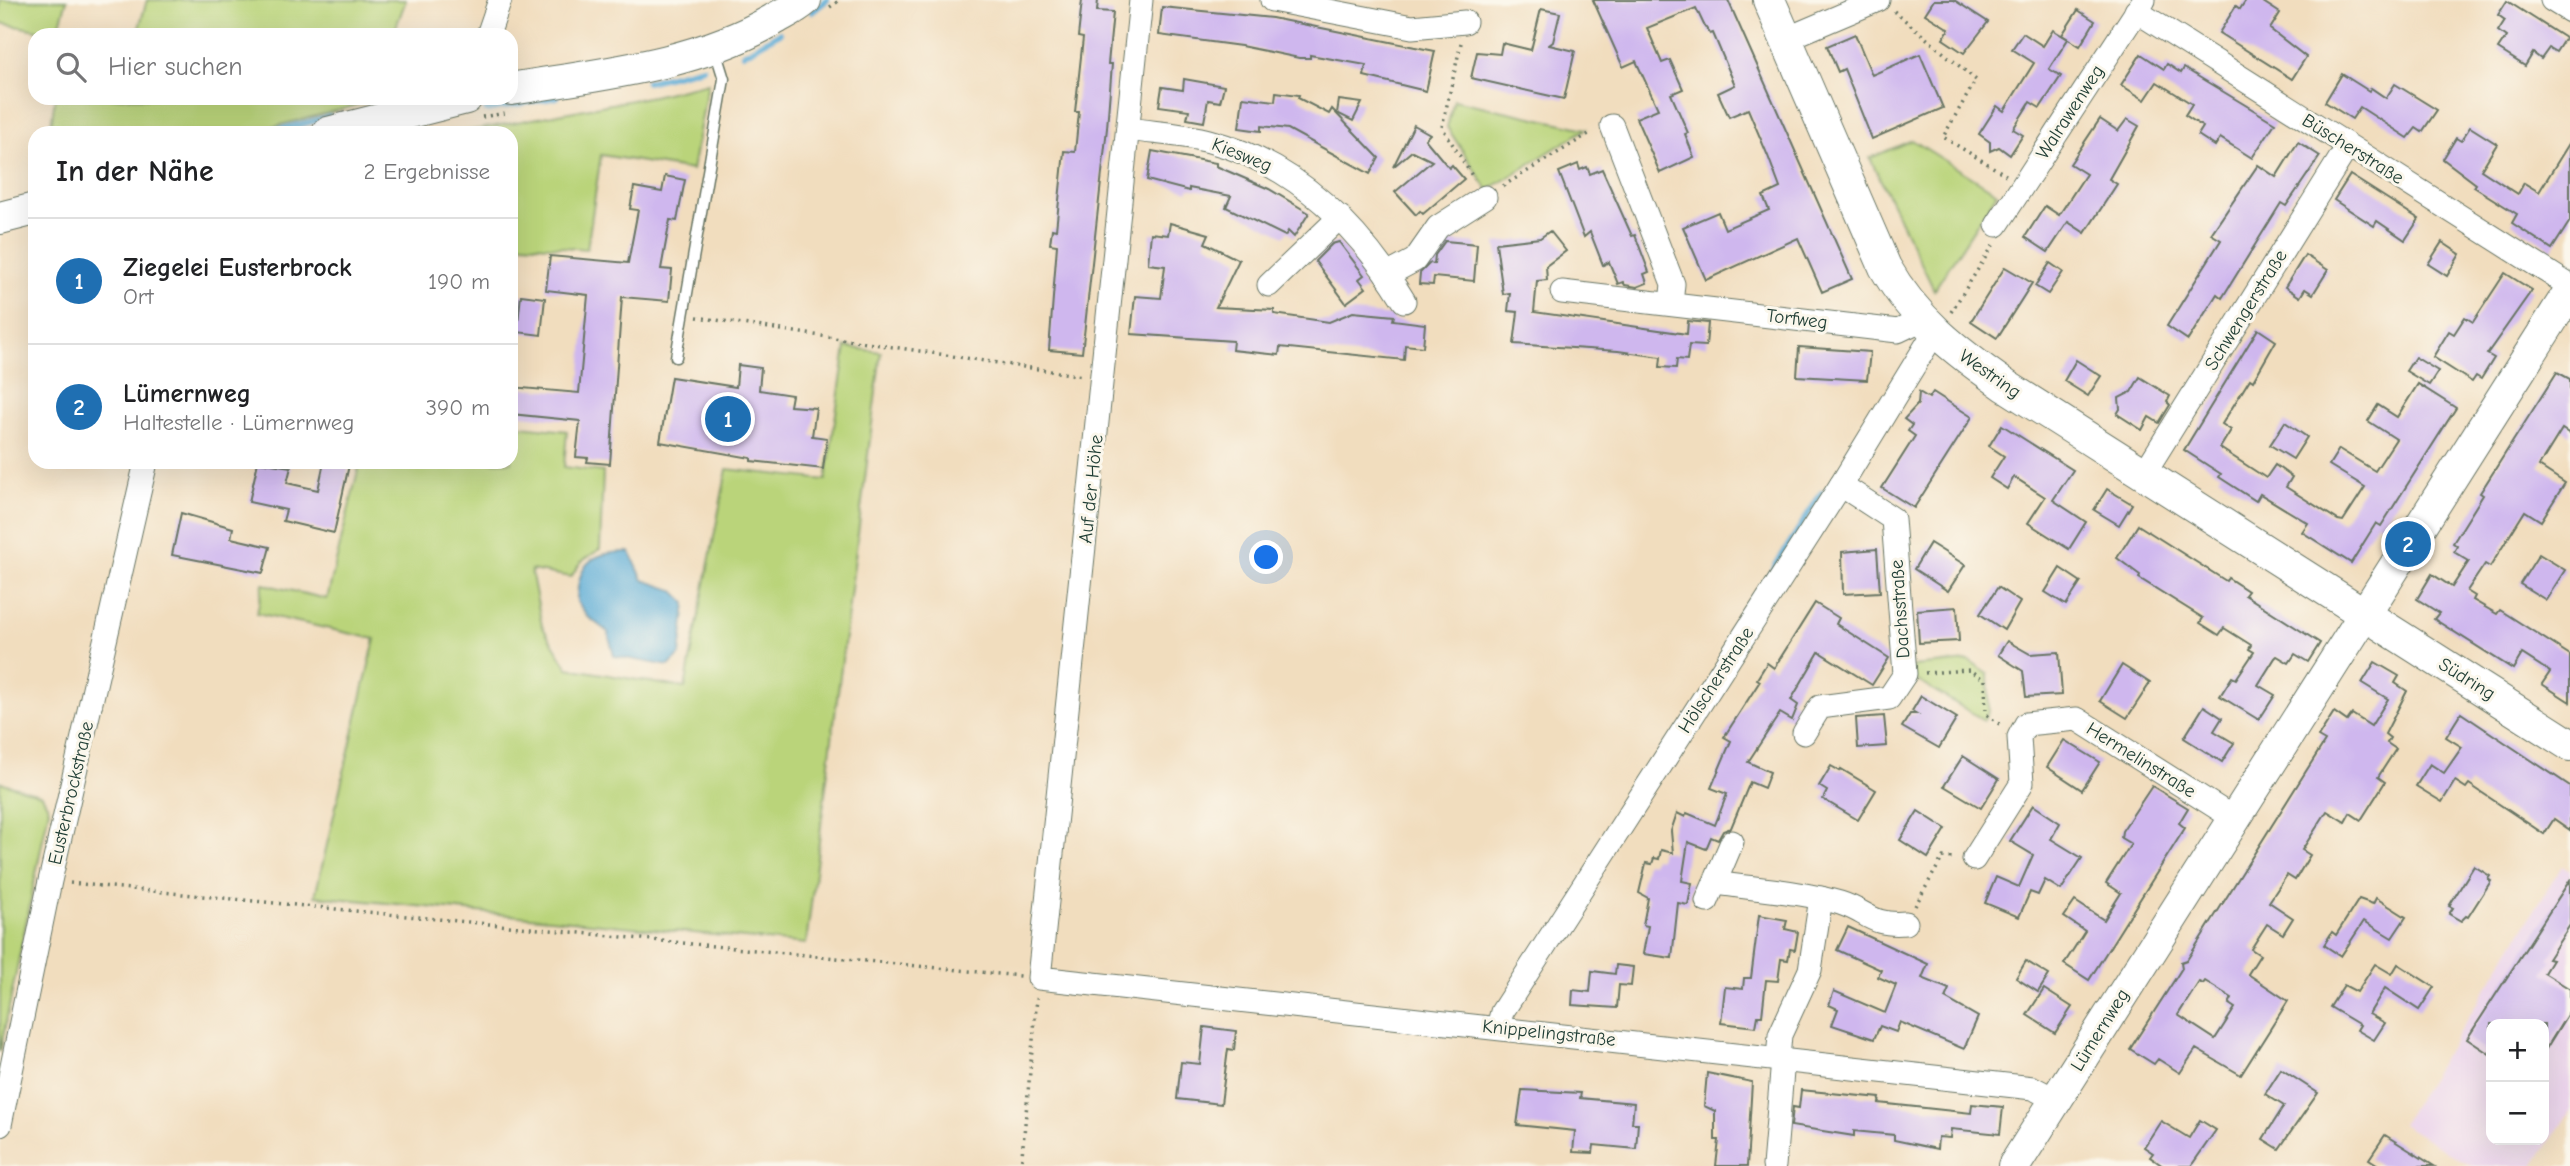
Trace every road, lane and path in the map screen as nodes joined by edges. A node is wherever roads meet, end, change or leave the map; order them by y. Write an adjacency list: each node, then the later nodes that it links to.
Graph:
1 (500, 0): 11 (street)
2 (805, 0): 13 (main road)
3 (1141, 0): 18 (street, Auf der Höhe)
4 (1272, 0): 10 (street)
5 (1769, 0): 12 (main road, Westring)
6 (2552, 0): 9 (street)
7 (1885, 3): 12 (street); 20 (path)
8 (2140, 6): 19 (street, Büscherstraße); 20 (street, Walrawenweg)
9 (2570, 11)
10 (1465, 22): 21 (path)
11 (490, 28)
12 (1786, 39): 33 (main road, Westring)
13 (714, 47): 14 (main road); 32 (lane)
14 (518, 88)
15 (438, 105): 16 (main road)
16 (356, 126)
17 (1612, 126): 21 (path); 31 (street)
18 (1128, 129): 23 (street, Kiesweg); 35 (street, Auf der Höhe)
19 (2348, 146): 28 (street, Büscherstraße); 37 (street, Schwengerstraße)
20 (2023, 185): 25 (street, Walrawenweg)
21 (1485, 197): 26 (street)
22 (28, 211): 24 (main road)
23 (1340, 217): 26 (street, Kiesweg); 27 (street)
24 (0, 218)
25 (1997, 225): 33 (path)
26 (1387, 275): 30 (street, Kiesweg)
27 (1269, 285)
28 (2570, 289): 39 (main road, Lümernweg)
29 (1562, 292): 31 (street, Torfweg)
30 (1404, 301)
31 (1671, 304): 33 (street, Torfweg)
32 (682, 314): 34 (lane); 35 (path)
33 (1928, 326): 37 (main road, Westring); 38 (street, Hölscherstraße)
34 (676, 357)
35 (1103, 379): 50 (street, Auf der Höhe)
36 (144, 469): 47 (street, Eusterbrockstraße)
37 (2143, 475): 39 (main road, Westring)
38 (1841, 485): 40 (street, Dachsstraße); 51 (street, Hölscherstraße)
39 (2364, 614): 43 (main road, Südring); 44 (main road, Lümernweg)
40 (1905, 674): 41 (path); 42 (street, Dachsstraße)
41 (2002, 729)
42 (1804, 733)
43 (2570, 745)
44 (2235, 819): 46 (street, Hermelinstraße); 53 (main road, Lümernweg)
45 (1732, 842): 48 (street)
46 (1975, 859): 49 (path)
47 (50, 881): 50 (path); 54 (street, Eusterbrockstraße)
48 (1821, 898): 49 (street); 52 (street)
49 (1906, 923)
50 (1039, 978): 51 (street, Knippelingstraße); 55 (path)
51 (1499, 1027): 52 (street, Knippelingstraße)
52 (1781, 1059): 53 (street, Knippelingstraße); 56 (street)
53 (2056, 1100): 57 (main road, Lümernweg)
54 (0, 1125)
55 (1021, 1166)
56 (1774, 1166)
57 (2014, 1166)

